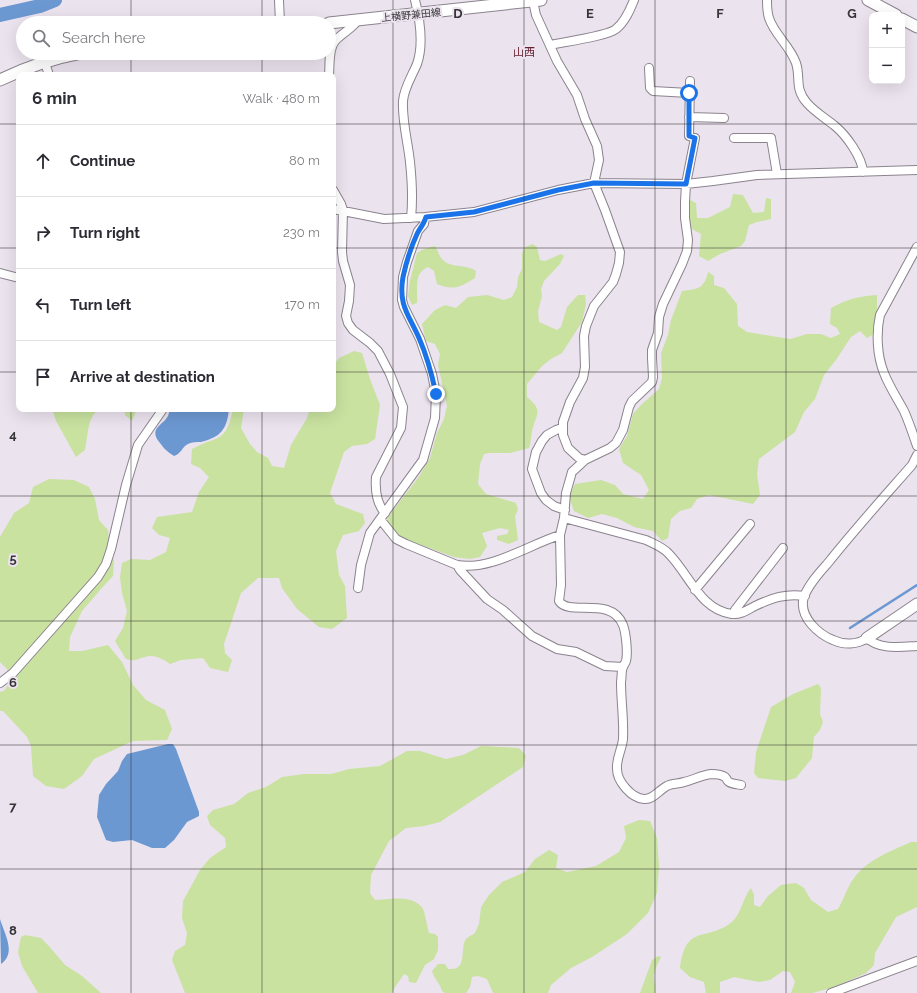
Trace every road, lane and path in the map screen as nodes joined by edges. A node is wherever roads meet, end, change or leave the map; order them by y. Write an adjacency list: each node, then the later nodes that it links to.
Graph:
1 (279, 0): 9 (street)
2 (415, 0): 8 (street)
3 (537, 0): 8 (main road, 上横野兼田線); 15 (street)
4 (634, 0): 15 (street)
5 (767, 0): 31 (street)
6 (868, 0): 7 (main road)
7 (890, 12)
8 (418, 14): 10 (main road, 上横野兼田線); 39 (street)
9 (280, 16)
10 (358, 20): 12 (main road, 上横野兼田線); 14 (street)
11 (905, 21): 13 (main road)
12 (336, 22)
13 (917, 27)
14 (336, 40)
15 (550, 44): 33 (street)
16 (56, 60): 18 (main road)
17 (330, 60): 22 (street)
18 (45, 63): 20 (main road); 21 (street)
19 (649, 68): 26 (street)
20 (19, 72)
21 (48, 72)
22 (329, 72)
23 (16, 73): 24 (main road)
24 (0, 80)
25 (690, 81): 26 (street)
26 (689, 93): 27 (street)
27 (689, 117): 28 (street); 34 (street)
28 (724, 118)
29 (734, 138): 32 (street)
30 (917, 170): 31 (street)
31 (863, 172): 32 (street)
32 (777, 174): 34 (street)
33 (594, 183): 34 (street); 38 (street); 44 (street)
34 (686, 184): 47 (street)
35 (336, 195): 37 (street)
36 (336, 209): 37 (street)
37 (343, 210): 39 (street); 49 (street)
38 (426, 217): 39 (street); 49 (street)
39 (411, 218)
40 (917, 247): 45 (street)
41 (0, 273): 42 (street)
42 (16, 277)
43 (161, 412): 62 (street)
44 (562, 428): 47 (street); 48 (street)
45 (917, 446)
46 (917, 455): 56 (street)
47 (585, 460): 48 (street)
48 (565, 514): 51 (street); 55 (street)
49 (383, 516): 53 (street); 54 (street)
50 (750, 524): 55 (street)
51 (560, 535): 53 (street); 61 (street)
52 (784, 548): 58 (street)
53 (458, 565): 61 (street)
54 (358, 588)
55 (695, 590): 58 (street)
56 (805, 596): 58 (street); 59 (street)
57 (917, 604): 59 (main road)
58 (733, 614)
59 (867, 638): 60 (street)
60 (917, 646)
61 (623, 667): 63 (street)
62 (0, 683)
63 (740, 785)
64 (917, 961): 65 (street)
65 (831, 993)

